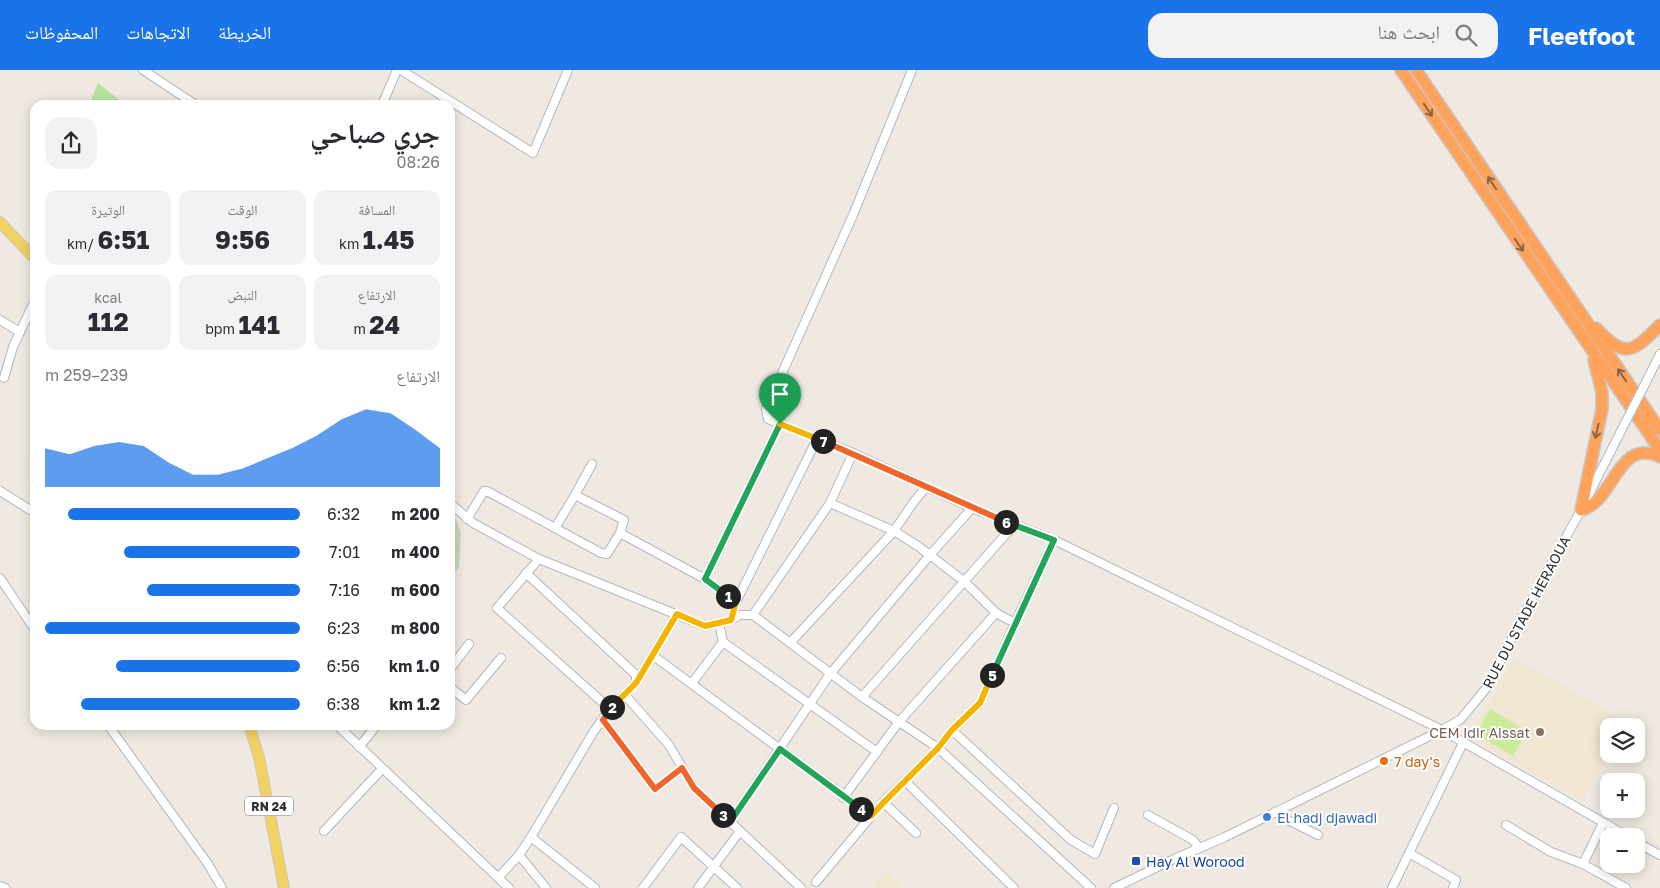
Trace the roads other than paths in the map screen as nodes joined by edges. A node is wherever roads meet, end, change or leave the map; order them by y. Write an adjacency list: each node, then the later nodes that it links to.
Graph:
1 (143, 70): 8 (street)
2 (397, 70): 9 (street)
3 (401, 70): 10 (street)
4 (568, 70): 11 (street)
5 (912, 70): 22 (street)
6 (1401, 70): 19 (highway, one-way to 19)
7 (1416, 70): 14 (highway, one-way to 7)
8 (188, 100)
9 (384, 100)
10 (449, 100)
11 (455, 104)
12 (0, 222): 13 (main road)
13 (30, 254)
14 (1571, 301): 17 (highway); 23 (highway, one-way to 14)
15 (30, 311): 18 (street)
16 (0, 320): 18 (street)
17 (1660, 325)
18 (20, 332): 21 (street)
19 (1591, 349): 25 (highway); 36 (highway, one-way to 36)
20 (1660, 354): 36 (street, RUE DU STADE HERAOUA, bridge)
21 (4, 378)
22 (780, 424): 24 (street); 47 (street)
23 (1660, 430)
24 (817, 439): 26 (street); 49 (street)
25 (1660, 450)
26 (853, 453): 29 (street); 32 (street)
27 (1660, 457): 36 (highway)
28 (592, 464): 31 (street)
29 (926, 487): 34 (street); 40 (street)
30 (0, 490): 35 (street)
31 (575, 494): 39 (street); 41 (street)
32 (830, 503): 40 (street); 52 (street)
33 (455, 508): 37 (street)
34 (972, 508): 38 (street); 43 (street)
35 (30, 510)
36 (1581, 510): 78 (street, RUE DU STADE HERAOUA)
37 (467, 519): 39 (street); 44 (street)
38 (1014, 525): 42 (street); 48 (street)
39 (555, 528): 41 (street)
40 (894, 531): 43 (street); 58 (street)
41 (620, 533): 47 (street)
42 (1054, 540): 56 (street); 78 (street)
43 (930, 555): 48 (street); 63 (street)
44 (539, 559): 45 (street); 51 (street)
45 (526, 573): 64 (street); 70 (street)
46 (0, 578): 54 (street)
47 (705, 579): 49 (street)
48 (965, 582): 50 (street); 68 (street)
49 (736, 602): 53 (street)
50 (996, 613): 56 (street); 72 (street)
51 (677, 614): 55 (street); 64 (street)
52 (754, 615): 53 (street); 58 (street)
53 (731, 620): 55 (street)
54 (30, 623)
55 (719, 623): 57 (street)
56 (1015, 623): 77 (street)
57 (723, 642): 65 (street); 69 (street)
58 (790, 642): 63 (street)
59 (469, 644): 62 (street)
60 (655, 656): 65 (street)
61 (501, 658): 66 (street)
62 (455, 662)
63 (830, 674): 68 (street); 69 (street)
64 (636, 683): 67 (street)
65 (692, 684): 82 (street)
66 (455, 691)
67 (624, 694): 70 (street); 84 (street)
68 (862, 697): 72 (street)
69 (810, 704): 82 (street); 83 (street)
70 (610, 709): 71 (street)
71 (603, 720): 84 (street); 101 (street)
72 (898, 723): 81 (street); 83 (street)
73 (112, 730): 113 (street)
74 (251, 730): 114 (main road, RN 24)
75 (347, 730): 80 (street)
76 (373, 730): 80 (street)
77 (952, 730): 81 (street); 89 (street)
78 (1442, 730): 79 (street); 90 (street, RUE DU STADE HERAOUA)
79 (1463, 743): 94 (street); 104 (street)
80 (359, 747): 85 (street)
81 (938, 748): 86 (street); 123 (street)
82 (780, 749): 87 (street); 93 (street)
83 (877, 752): 87 (street)
84 (682, 768): 93 (street)
85 (382, 769): 97 (street); 109 (street)
86 (904, 781): 88 (street); 122 (street)
87 (844, 798): 92 (street)
88 (884, 802): 92 (street); 99 (street)
89 (1114, 808)
90 (1275, 812): 100 (street); 103 (street, RUE DU STADE HERAOUA)
91 (1148, 815): 103 (street)
92 (871, 816): 110 (street)
93 (730, 822): 98 (street)
94 (1603, 823): 96 (street); 107 (street)
95 (1506, 825): 107 (street)
96 (1612, 828)
97 (324, 831)
98 (740, 831): 108 (street); 121 (street)
99 (916, 833)
100 (1318, 835)
101 (531, 838): 105 (street); 117 (street)
102 (1645, 847): 106 (street)
103 (1199, 848): 124 (street, RUE DU STADE HERAOUA)
104 (1410, 853): 125 (street); 126 (street)
105 (519, 855): 109 (street); 116 (street)
106 (1660, 855)
107 (1583, 864): 127 (street)
108 (714, 866): 118 (street); 119 (street); 120 (street)
109 (498, 877): 115 (street)
110 (816, 882)
111 (0, 886): 112 (street)
112 (4, 888)
113 (222, 888)
114 (284, 888)
115 (509, 888)
116 (546, 888)
117 (594, 888)
118 (644, 888)
119 (698, 888)
120 (737, 888)
121 (801, 888)
122 (1014, 888)
123 (1091, 888)
124 (1114, 888)
125 (1392, 888)
126 (1452, 888)
127 (1626, 888)

